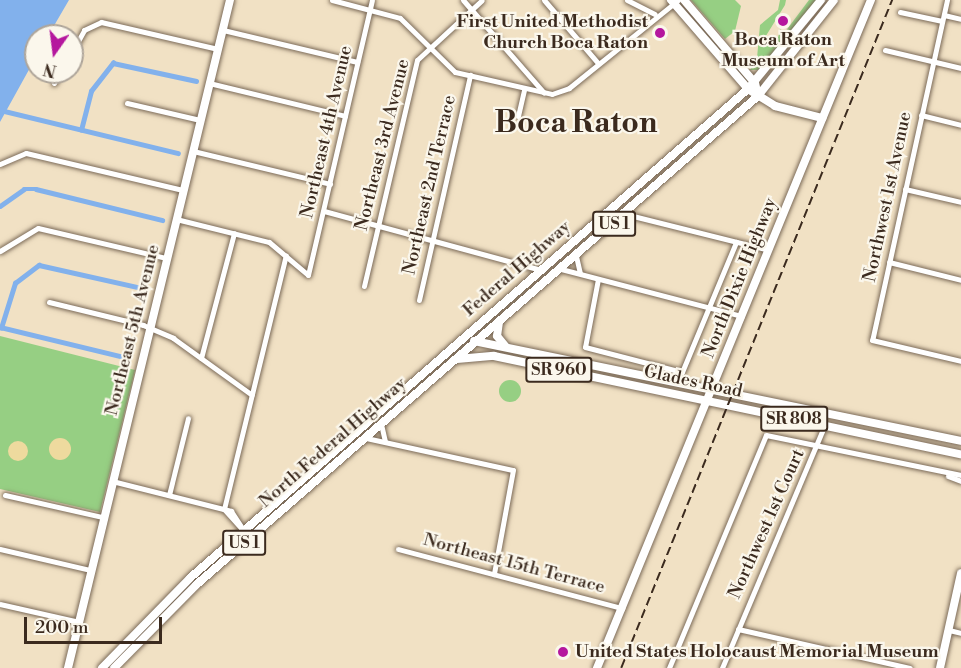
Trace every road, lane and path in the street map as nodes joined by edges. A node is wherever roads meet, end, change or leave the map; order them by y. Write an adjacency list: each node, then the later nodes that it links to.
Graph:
1 (230, 0): 21 (main road, Northeast 5th Avenue)
2 (332, 0): 14 (street)
3 (372, 0): 14 (street, Northeast 4th Avenue)
4 (463, 0): 15 (street)
5 (482, 0): 15 (street, Northeast 3rd Avenue)
6 (543, 0): 29 (street)
7 (627, 0): 17 (street)
8 (684, 0): 22 (main road)
9 (821, 0): 33 (main road, Federal Highway / US 1)
10 (834, 0): 36 (main road, Federal Highway / US 1)
11 (871, 0): 41 (main road, North Dixie Highway)
12 (947, 0): 18 (street, Northwest 1st Avenue)
13 (674, 1): 17 (street); 23 (main road)
14 (370, 9): 24 (street); 28 (street, Northeast 4th Avenue)
15 (471, 9): 24 (street, Northeast 3rd Avenue); 35 (street)
16 (900, 12): 18 (street)
17 (655, 14): 29 (street)
18 (943, 18): 19 (street); 27 (street, Northwest 1st Avenue)
19 (961, 19)
20 (84, 30): 25 (street)
21 (223, 30): 25 (main road, Northeast 5th Avenue); 28 (street)
22 (714, 36): 23 (main road); 33 (main road)
23 (706, 42): 33 (main road)
24 (429, 47): 31 (street); 57 (street, Northeast 3rd Avenue)
25 (218, 50): 32 (main road, Northeast 5th Avenue)
26 (885, 50): 27 (street)
27 (933, 61): 30 (street); 38 (street, Northwest 1st Avenue)
28 (357, 62): 39 (street, Northeast 4th Avenue)
29 (598, 63): 35 (street)
30 (961, 68)
31 (470, 75): 34 (street); 60 (street, Northeast 2nd Terrace)
32 (209, 83): 39 (street); 42 (main road, Northeast 5th Avenue)
33 (752, 86): 36 (main road); 49 (main road, Federal Highway / US 1)
34 (524, 90): 35 (street); 40 (street)
35 (544, 93)
36 (758, 96): 41 (main road); 51 (main road, Federal Highway / US 1)
37 (127, 103): 42 (street)
38 (921, 115): 43 (street); 47 (street, Northwest 1st Avenue)
39 (345, 116): 46 (street, Northeast 4th Avenue)
40 (518, 116)
41 (822, 118): 62 (main road, North Dixie Highway)
42 (200, 120): 44 (main road, Northeast 5th Avenue)
43 (961, 125)
44 (193, 151): 46 (street); 48 (main road, Northeast 5th Avenue)
45 (0, 164): 48 (street)
46 (330, 184): 52 (street, Northeast 4th Avenue)
47 (905, 189): 50 (street); 67 (street, Northwest 1st Avenue)
48 (183, 190): 56 (main road, Northeast 5th Avenue)
49 (632, 190): 53 (main road, Federal Highway / US 1); 54 (main road)
50 (961, 202)
51 (637, 204): 54 (main road, Federal Highway / US 1); 55 (street)
52 (324, 211): 57 (street); 64 (street, Northeast 4th Avenue)
53 (608, 211): 59 (main road); 69 (main road, Federal Highway / US 1)
54 (625, 214): 55 (street); 59 (main road, Federal Highway / US 1)
55 (642, 218): 61 (street)
56 (176, 219): 58 (street); 66 (main road, Northeast 5th Avenue)
57 (379, 224): 60 (street); 73 (street, Northeast 3rd Avenue)
58 (234, 233): 64 (street); 86 (street)
59 (603, 233): 65 (main road, Federal Highway / US 1)
60 (433, 238): 69 (street); 74 (street, Northeast 2nd Terrace)
61 (736, 242): 62 (street); 76 (street)
62 (769, 250): 77 (main road, North Dixie Highway)
63 (0, 251): 66 (street)
64 (286, 255): 91 (street)
65 (576, 256): 68 (main road, Federal Highway / US 1); 70 (street)
66 (166, 258): 80 (main road, Northeast 5th Avenue)
67 (889, 262): 72 (street); 88 (street, Northwest 1st Avenue)
68 (561, 269): 70 (street); 78 (main road, Federal Highway / US 1)
69 (541, 270): 79 (main road, Federal Highway / US 1)
70 (581, 274): 71 (street)
71 (598, 279): 76 (street); 76 (street)
72 (961, 280)
73 (364, 286)
74 (419, 300)
75 (49, 302): 80 (street)
76 (709, 308): 77 (street)
77 (742, 316): 90 (main road, North Dixie Highway)
78 (499, 322): 82 (main road, North Federal Highway / US 1); 83 (main road)
79 (478, 325): 81 (main road, Federal Highway / US 1); 82 (main road)
80 (148, 329): 86 (street); 103 (main road, Northeast 5th Avenue)
81 (459, 341): 82 (main road, Glades Road / SR 808); 85 (main road); 87 (main road, Federal Highway / US 1)
82 (475, 342): 83 (main road, Glades Road / SR 808); 84 (main road); 85 (main road, North Federal Highway / US 1)
83 (506, 347): 90 (main road, Glades Road / SR 808)
84 (494, 356): 85 (main road, Glades Road / SR 960); 89 (main road, Glades Road / SR 960)
85 (457, 357): 94 (main road, North Federal Highway / US 1)
86 (201, 358): 91 (street)
87 (437, 360): 94 (main road, North Federal Highway / US 1)
88 (961, 361)
89 (624, 384): 92 (main road, Glades Road / SR 808)
90 (710, 390): 92 (main road, North Dixie Highway); 98 (main road, Glades Road / SR 808)
91 (252, 395): 107 (street)
92 (705, 401): 95 (main road, Glades Road / SR 808); 117 (main road, North Dixie Highway)
93 (188, 418): 106 (street)
94 (377, 423): 96 (main road, North Federal Highway / US 1); 97 (street); 109 (main road, North Federal Highway / US 1)
95 (824, 426): 99 (street, Northwest 1st Court); 100 (main road, Glades Road / SR 808)
96 (364, 438): 97 (street); 109 (main road, North Federal Highway / US 1)
97 (385, 441): 114 (street)
98 (961, 441)
99 (818, 444): 101 (street); 121 (street, Northwest 1st Court); 129 (street)
100 (961, 454)
101 (939, 472): 102 (street); 104 (street)
102 (961, 475)
103 (111, 481): 106 (street); 108 (main road, Northeast 5th Avenue)
104 (961, 481)
105 (5, 495): 108 (street)
106 (169, 495): 107 (street)
107 (224, 509): 109 (street)
108 (102, 518): 112 (main road, Northeast 5th Avenue)
109 (248, 534): 115 (main road, North Federal Highway / US 1); 115 (main road, North Federal Highway / US 1)
110 (0, 549): 112 (street)
111 (398, 549): 114 (street, Northeast 15th Terrace)
112 (90, 570): 119 (main road, Northeast 5th Avenue)
113 (961, 573): 122 (main road)
114 (494, 574): 117 (street, Northeast 15th Terrace)
115 (193, 581): 118 (main road, North Federal Highway / US 1); 120 (main road, North Federal Highway / US 1)
116 (0, 604): 119 (street)
117 (622, 608): 128 (main road, North Dixie Highway)
118 (154, 612): 120 (main road); 124 (main road, North Federal Highway / US 1)
119 (78, 622): 125 (main road, Northeast 5th Avenue)
120 (151, 628): 124 (main road, North Federal Highway / US 1)
121 (738, 629): 130 (street, Northwest 1st Court); 131 (street)
122 (949, 630): 123 (street); 132 (main road)
123 (961, 633)
124 (121, 654): 126 (main road, North Federal Highway / US 1); 127 (main road, North Federal Highway / US 1)
125 (68, 668)
126 (102, 668)
127 (114, 668)
128 (597, 668)
129 (669, 668)
130 (722, 668)
131 (910, 668)
132 (940, 668)

